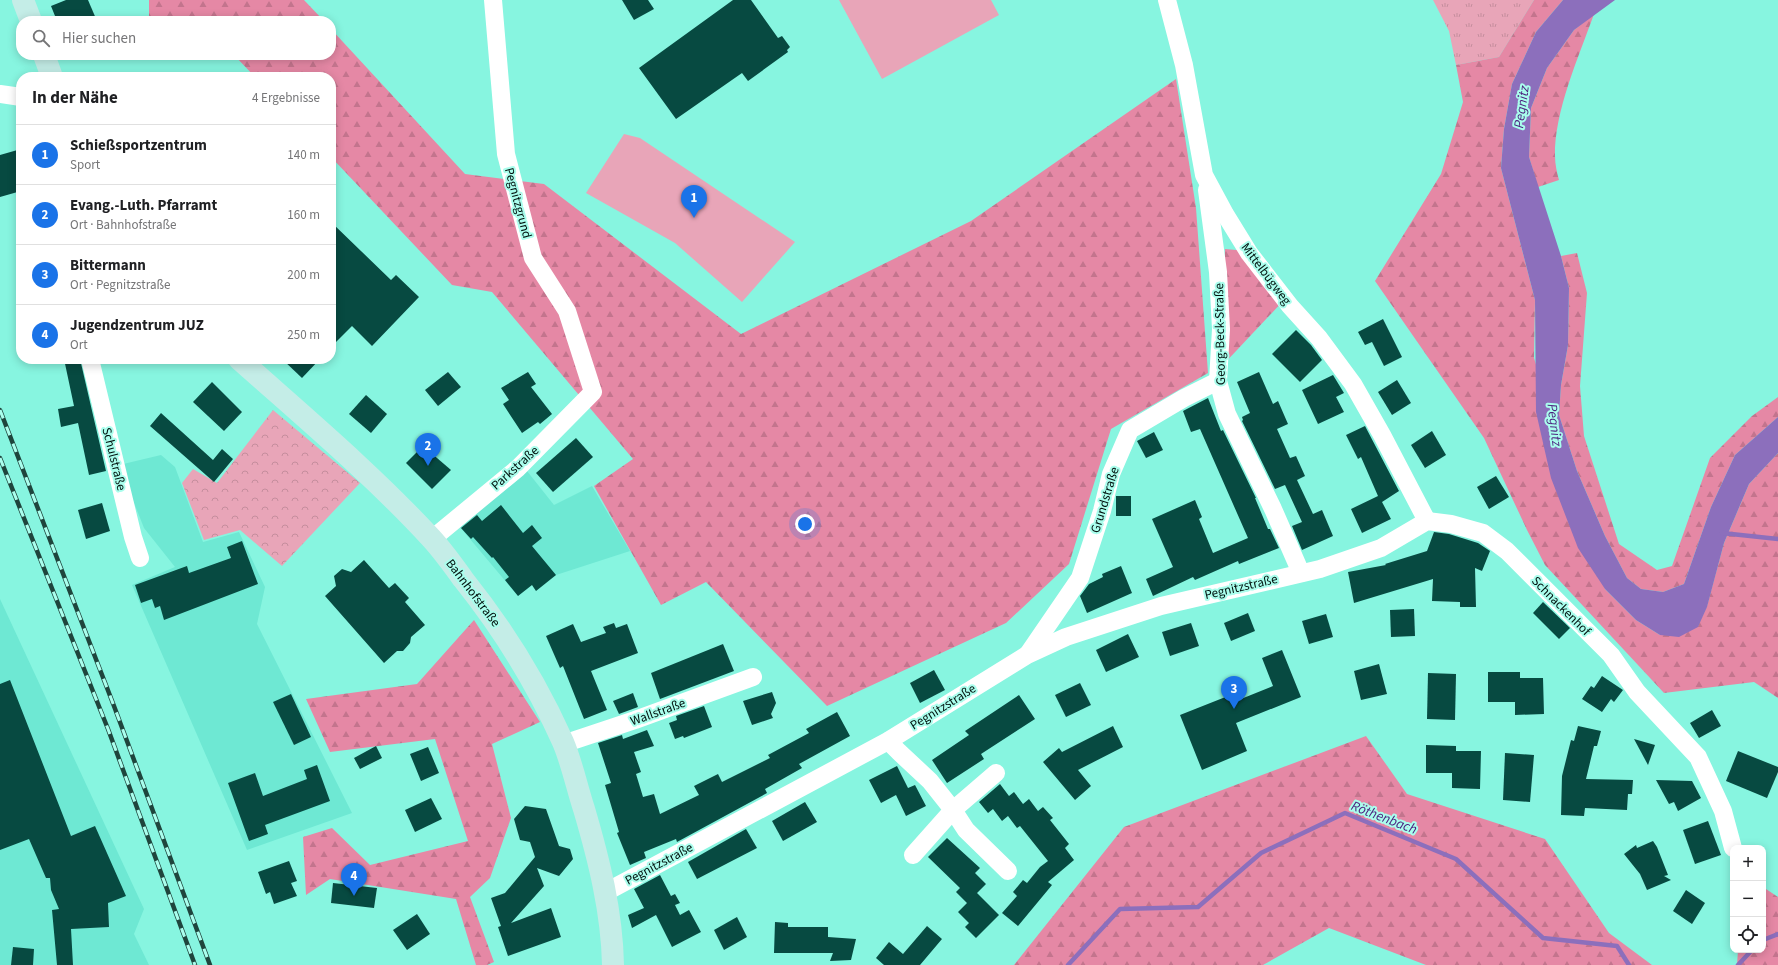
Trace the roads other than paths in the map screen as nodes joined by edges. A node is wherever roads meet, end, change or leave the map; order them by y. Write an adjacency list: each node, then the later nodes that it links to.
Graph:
1 (23, 0): 4 (main road)
2 (493, 0): 13 (street, Pegnitzgrund)
3 (1168, 0): 9 (street, Mittelbügweg)
4 (30, 16)
5 (46, 60): 6 (main road)
6 (50, 72)
7 (0, 94): 8 (street)
8 (16, 96)
9 (1204, 175): 12 (street, Georg-Beck-Straße); 14 (street, Mittelbügweg)
10 (91, 364): 16 (street, Schulstraße)
11 (245, 364): 15 (main road, Bahnhofstraße)
12 (1218, 381): 17 (street, Georg-Beck-Straße); 18 (street, Grundstraße)
13 (593, 392): 15 (street, Parkstraße)
14 (1427, 521): 17 (street); 24 (street, Schnackenhof)
15 (432, 539): 21 (main road, Bahnhofstraße)
16 (140, 558)
17 (1300, 573): 18 (street, Pegnitzstraße)
18 (1027, 655): 20 (street, Pegnitzstraße)
19 (752, 677): 21 (street, Wallstraße)
20 (888, 741): 23 (street); 27 (street, Pegnitzstraße)
21 (563, 744): 27 (main road, Bahnhofstraße)
22 (996, 773): 23 (street)
23 (953, 810): 25 (street); 26 (street)
24 (1732, 845)
25 (913, 855)
26 (1008, 871)
27 (606, 892): 28 (main road, Bahnhofstraße)
28 (614, 965)

